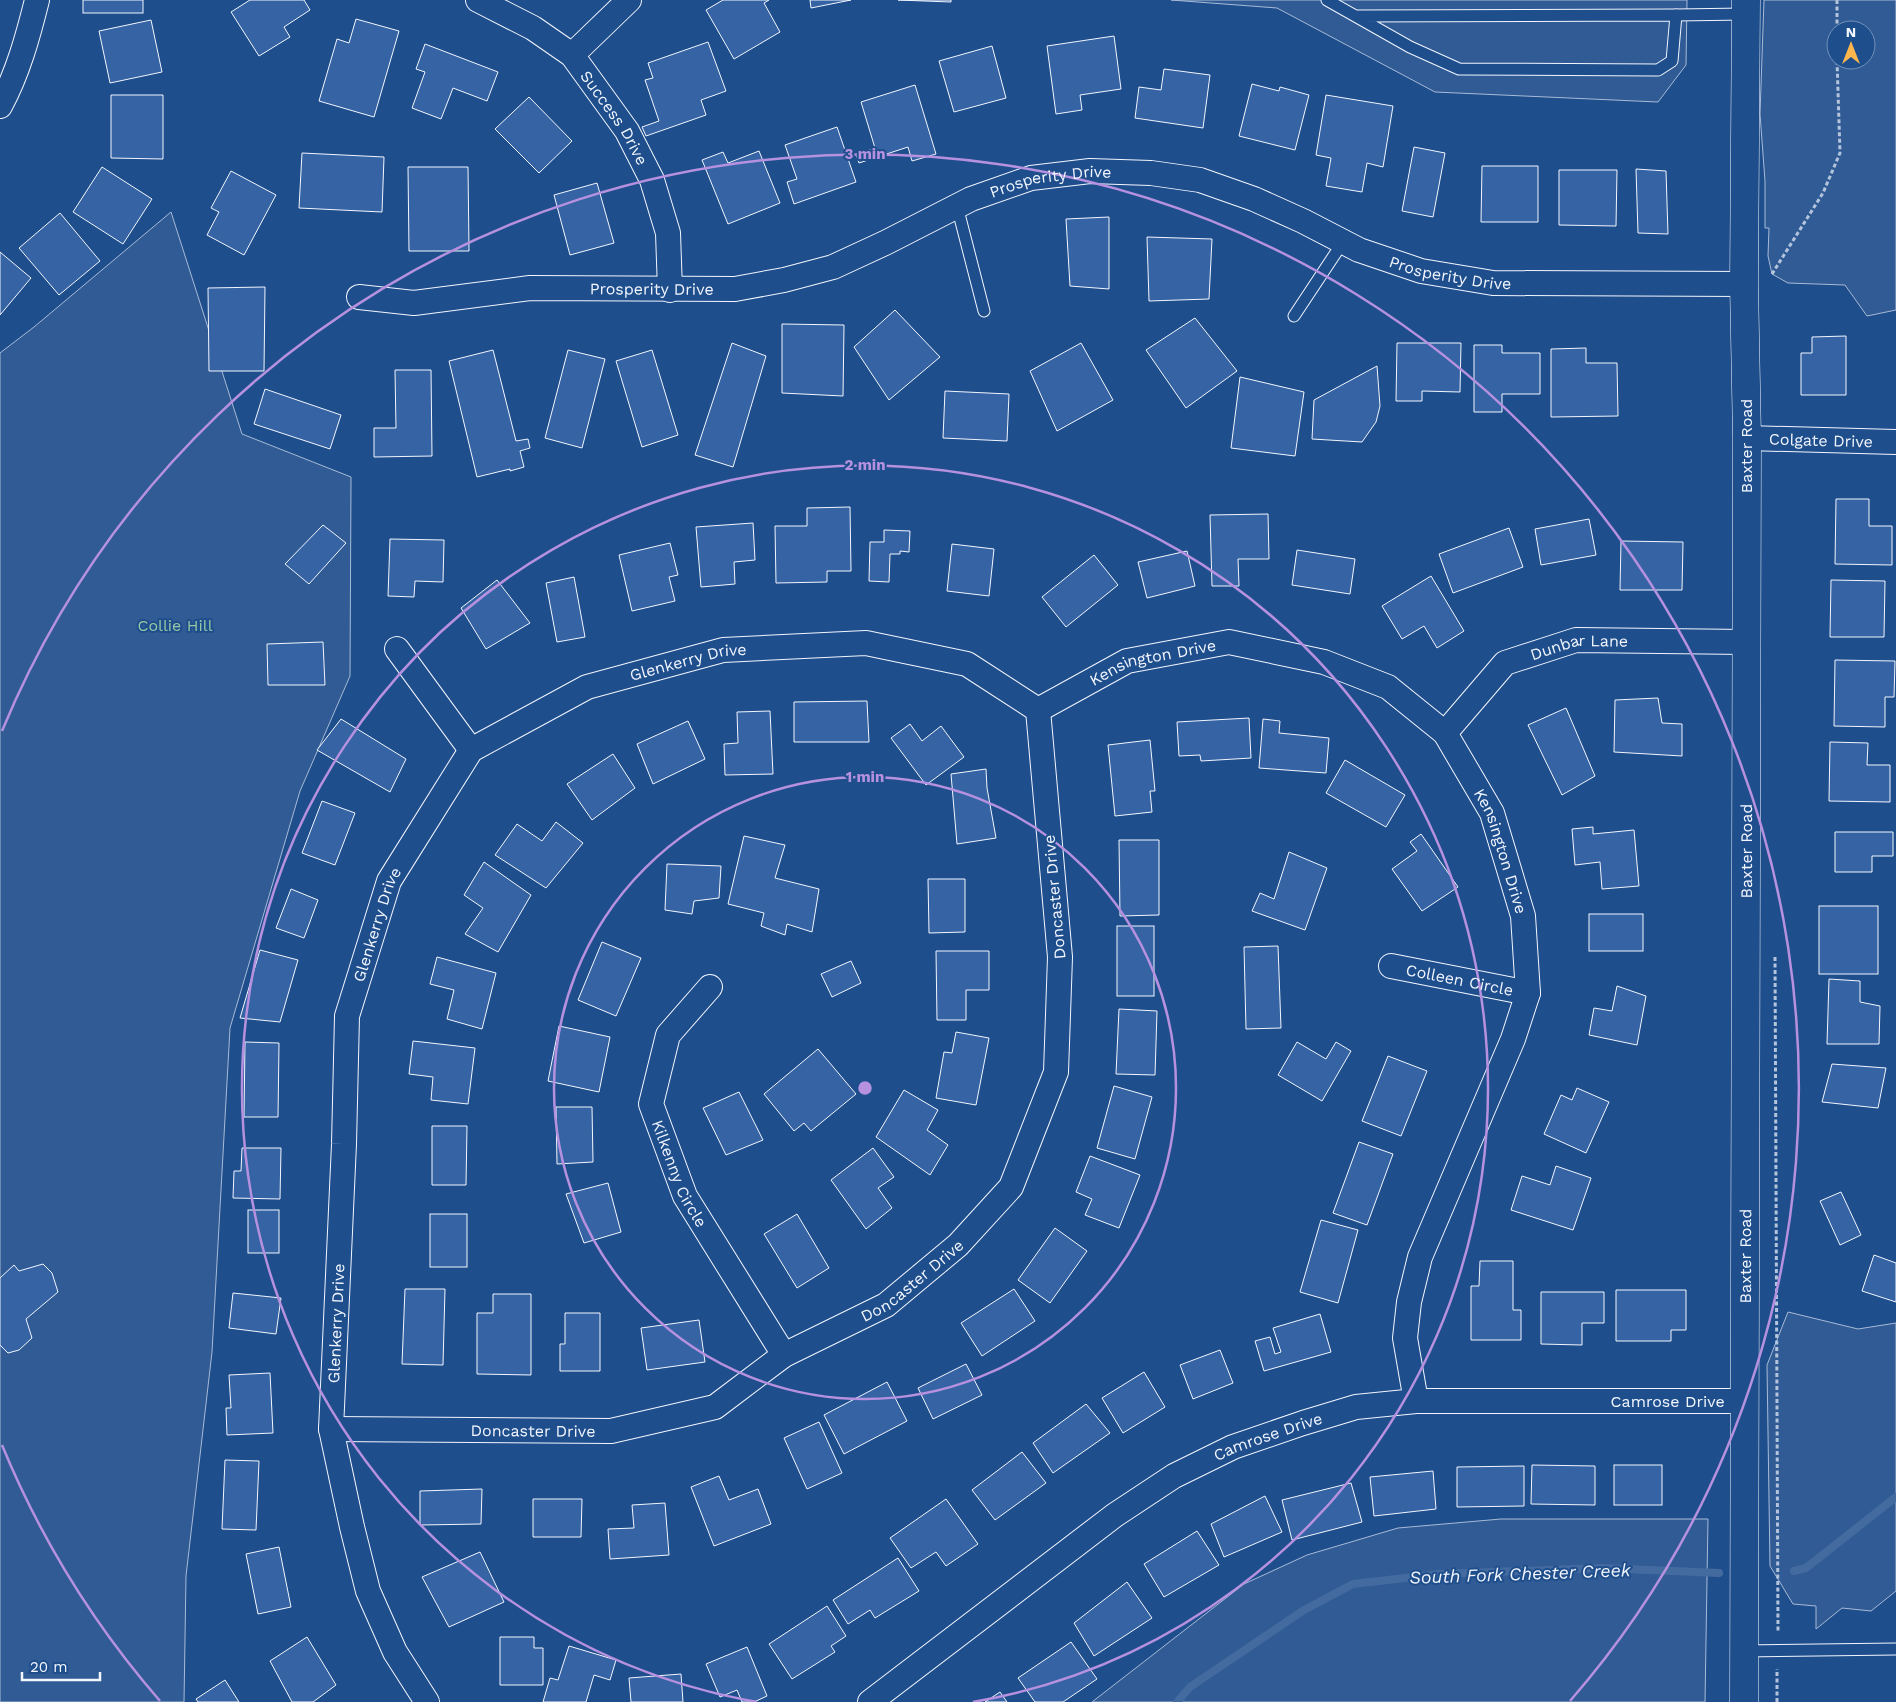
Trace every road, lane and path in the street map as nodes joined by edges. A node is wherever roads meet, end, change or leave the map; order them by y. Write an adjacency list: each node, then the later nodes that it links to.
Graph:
1 (38, 0): 12 (street)
2 (478, 0): 10 (street, Success Drive)
3 (629, 0): 10 (street)
4 (1837, 0): 9 (path)
5 (1333, 2): 8 (lane)
6 (1746, 7): 7 (lane); 15 (street, Baxter Road)
7 (1676, 15): 8 (lane); 8 (lane)
8 (1356, 16)
9 (1837, 20)
10 (572, 55): 17 (street, Success Drive)
11 (1837, 70): 16 (path)
12 (0, 106)
13 (957, 206): 14 (street, Prosperity Drive); 17 (street, Prosperity Drive); 19 (lane)
14 (1343, 242): 15 (street, Prosperity Drive); 20 (lane)
15 (1744, 284): 21 (street, Baxter Road)
16 (1771, 284)
17 (670, 290): 18 (street, Prosperity Drive)
18 (359, 298)
19 (984, 311)
20 (1294, 316)
21 (1746, 438): 22 (street, Colgate Drive); 23 (street, Baxter Road)
22 (1896, 442)
23 (1746, 642): 26 (street, Dunbar Lane); 34 (street, Baxter Road)
24 (397, 649): 27 (street)
25 (1038, 710): 26 (street, Kensington Drive); 27 (street, Glenkerry Drive); 32 (street, Doncaster Drive)
26 (1445, 733): 31 (street, Kensington Drive)
27 (471, 750): 35 (street, Glenkerry Drive)
28 (1775, 955): 37 (path)
29 (1391, 966): 31 (street, Colleen Circle)
30 (710, 987): 32 (street, Kilkenny Circle)
31 (1528, 993): 33 (street, Kensington Drive)
32 (784, 1355): 35 (street, Doncaster Drive)
33 (1416, 1401): 34 (street, Camrose Drive); 40 (street, Camrose Drive)
34 (1744, 1401): 38 (street, Baxter Road)
35 (331, 1429): 39 (street, Glenkerry Drive)
36 (1896, 1649): 37 (lane)
37 (1778, 1650): 38 (lane); 42 (path)
38 (1744, 1651): 41 (street, Baxter Road)
39 (427, 1702)
40 (870, 1702)
41 (1744, 1702)
42 (1777, 1702)

